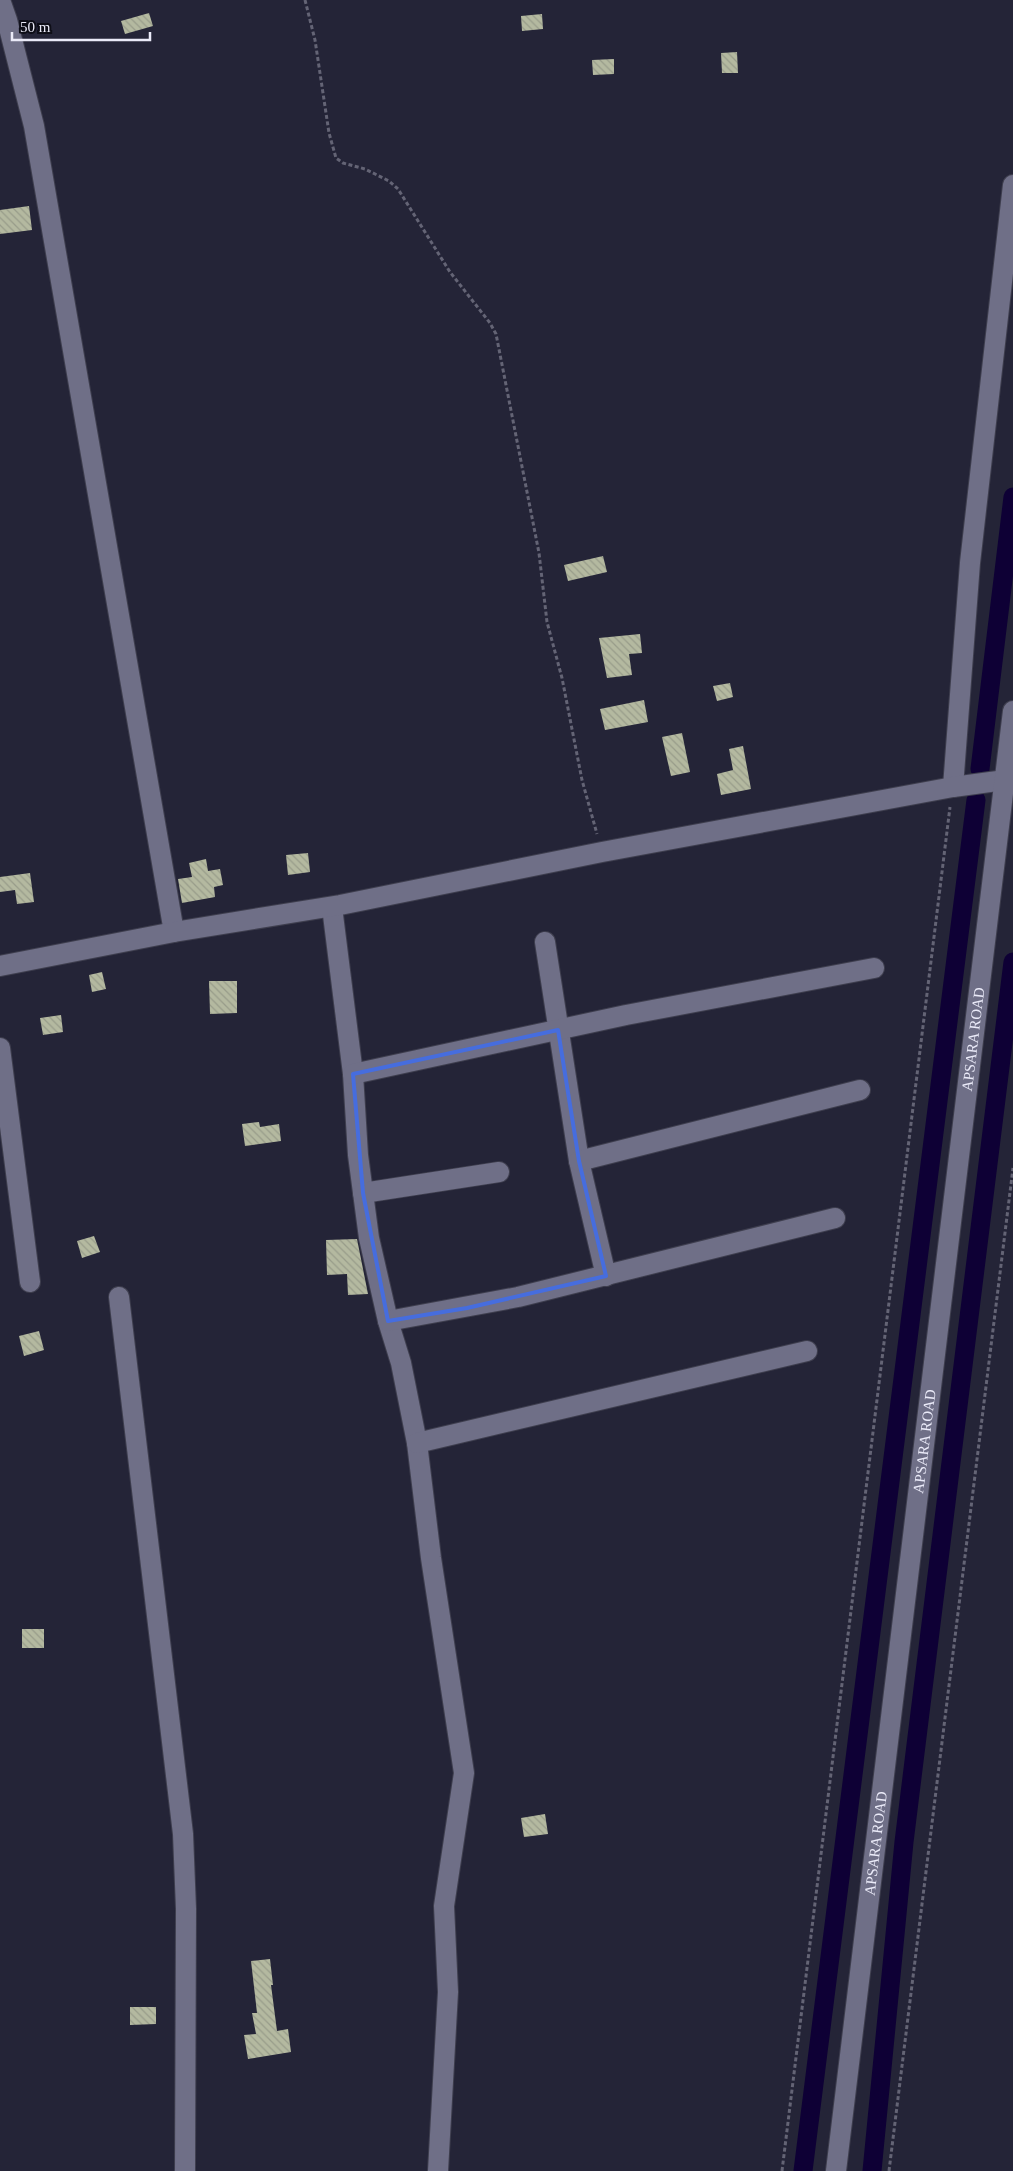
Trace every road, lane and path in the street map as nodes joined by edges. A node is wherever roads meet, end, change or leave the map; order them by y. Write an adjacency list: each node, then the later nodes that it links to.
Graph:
1 (0, 0): 9 (street)
2 (305, 0): 7 (path)
3 (1013, 185): 6 (street)
4 (1013, 711): 5 (street, APSARA ROAD)
5 (1009, 779): 6 (street); 31 (street, APSARA ROAD)
6 (953, 787): 7 (street); 30 (path)
7 (602, 852): 8 (street)
8 (332, 907): 9 (street); 15 (street)
9 (174, 932): 11 (street)
10 (545, 942): 13 (street)
11 (0, 966)
12 (874, 968): 13 (street)
13 (558, 1030): 15 (street); 17 (street)
14 (0, 1048): 23 (street)
15 (353, 1074): 20 (street)
16 (860, 1090): 17 (street)
17 (579, 1161): 22 (street)
18 (1013, 1168): 32 (path)
19 (499, 1172): 20 (street)
20 (362, 1193): 25 (street)
21 (835, 1218): 22 (street)
22 (606, 1276): 25 (street)
23 (30, 1282)
24 (119, 1297): 28 (street)
25 (388, 1321): 27 (street)
26 (807, 1351): 27 (street)
27 (416, 1443): 29 (street)
28 (185, 2171)
29 (438, 2171)
30 (782, 2171)
31 (836, 2171)
32 (889, 2171)

